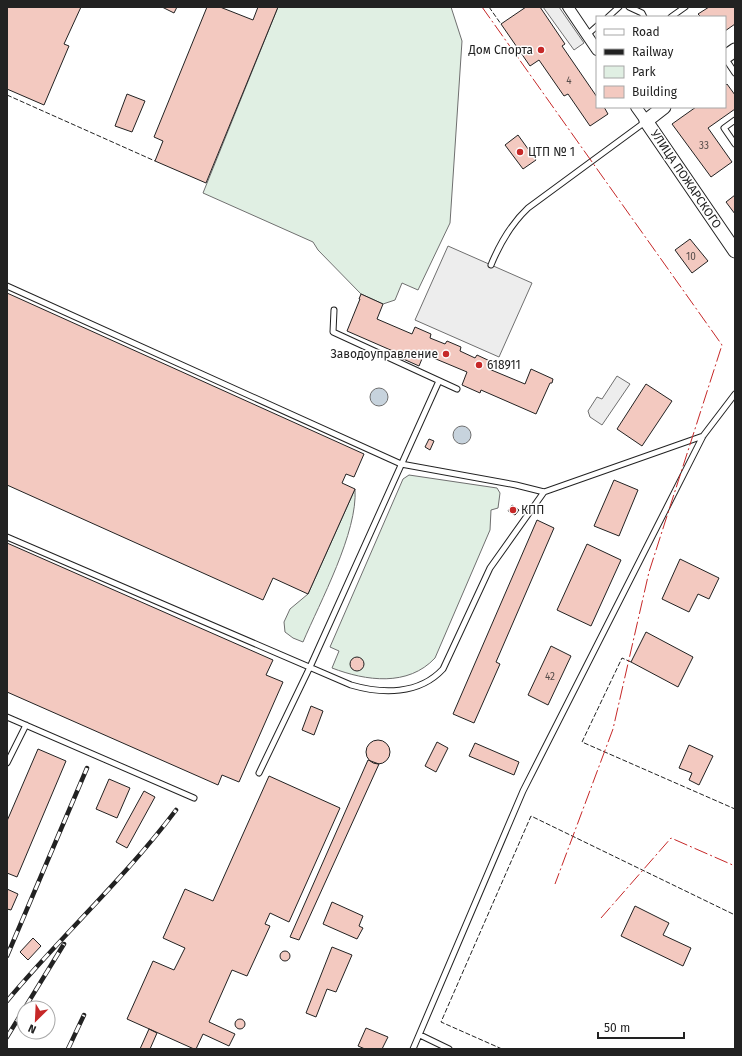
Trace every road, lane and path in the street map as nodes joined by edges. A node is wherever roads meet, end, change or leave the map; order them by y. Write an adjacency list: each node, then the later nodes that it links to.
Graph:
1 (568, 7): 9 (street)
2 (619, 7): 5 (lane)
3 (629, 7): 6 (lane)
4 (684, 7): 7 (lane)
5 (609, 16)
6 (644, 16)
7 (672, 16)
8 (596, 27): 9 (lane)
9 (587, 35): 10 (street)
10 (596, 48)
11 (735, 50): 12 (street)
12 (726, 57)
13 (726, 60): 14 (lane)
14 (735, 73)
15 (637, 108): 18 (street, УЛИЦА ПОЖАРСКОГО)
16 (663, 108): 18 (street)
17 (735, 120): 19 (lane)
18 (646, 121): 20 (street, УЛИЦА ПОЖАРСКОГО); 21 (lane)
19 (735, 144)
20 (735, 251)
21 (491, 265)
22 (7, 286): 28 (lane)
23 (334, 310): 24 (lane)
24 (439, 381): 25 (lane); 28 (lane)
25 (457, 389)
26 (735, 394): 27 (lane)
27 (702, 436): 29 (lane); 37 (lane)
28 (401, 464): 29 (lane); 31 (lane)
29 (544, 492): 31 (lane)
30 (7, 537): 31 (lane)
31 (310, 667): 35 (lane)
32 (7, 717): 33 (lane)
33 (26, 725): 34 (lane); 36 (lane)
34 (7, 763)
35 (259, 773)
36 (194, 798)
37 (420, 1035): 38 (lane); 39 (lane)
38 (413, 1049)
39 (449, 1049)

